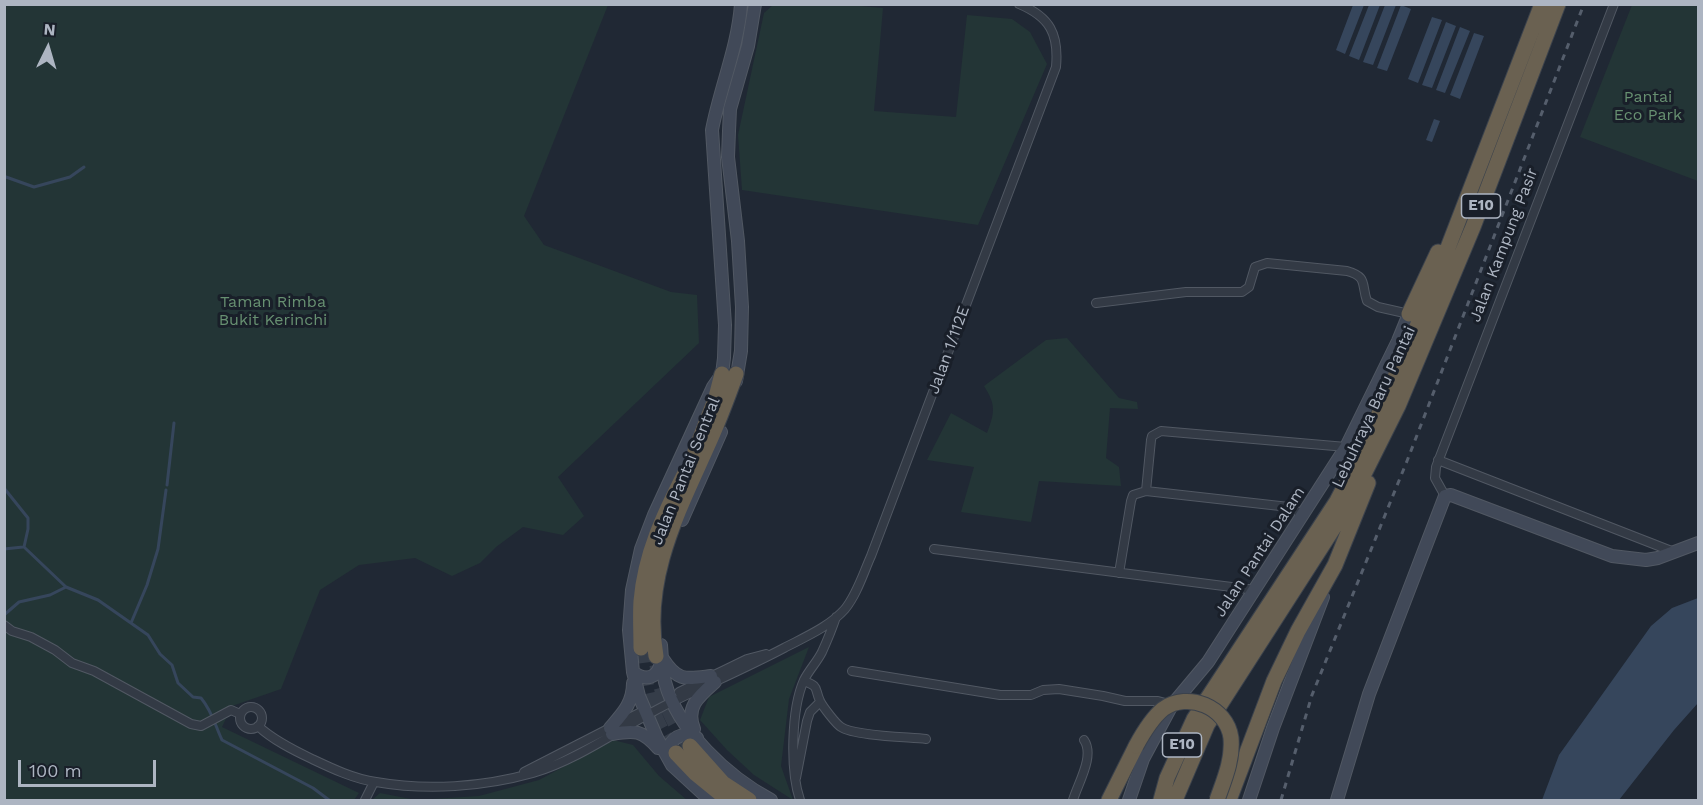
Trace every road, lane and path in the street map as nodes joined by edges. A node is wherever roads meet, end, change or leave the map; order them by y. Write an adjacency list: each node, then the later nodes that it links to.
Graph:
1 (741, 4): 9 (main road, Jalan Pantai Sentral)
2 (755, 4): 8 (main road, Jalan Pantai Sentral)
3 (761, 4): 8 (main road)
4 (1019, 4): 29 (street, Jalan 1/112E)
5 (1542, 4): 11 (highway, Lebuhraya Baru Pantai / E10)
6 (1558, 4): 18 (highway, Lebuhraya Baru Pantai / E10)
7 (1614, 4): 19 (street, Jalan Kampung Pasir)
8 (753, 20): 10 (main road, Jalan Pantai Sentral)
9 (712, 130): 10 (main road); 13 (main road, Jalan Pantai Sentral)
10 (729, 131): 12 (main road, Jalan Pantai Sentral)
11 (1473, 187): 15 (highway); 59 (highway, Lebuhraya Baru Pantai / E10)
12 (738, 241): 13 (main road); 16 (main road, Jalan Pantai Sentral)
13 (720, 243): 16 (main road, Jalan Pantai Sentral)
14 (1096, 303): 15 (street)
15 (1409, 314): 17 (main road, Jalan Pantai Dalam)
16 (729, 374): 31 (highway); 32 (highway); 34 (main road, Jalan Pantai Sentral)
17 (1346, 447): 20 (street); 22 (main road, Jalan Pantai Dalam)
18 (1372, 459): 26 (highway); 60 (highway, Lebuhraya Baru Pantai / E10)
19 (1438, 460): 21 (street, Jalan Kampung Pasir); 25 (street)
20 (1146, 491): 22 (street); 27 (street)
21 (1445, 496): 25 (main road); 64 (main road)
22 (1304, 515): 28 (main road, Jalan Pantai Dalam)
23 (1698, 543): 25 (main road)
24 (934, 549): 27 (street)
25 (1674, 552)
26 (1335, 565): 62 (highway); 63 (main road)
27 (1119, 573): 28 (street)
28 (1255, 590): 39 (main road, Jalan Pantai Dalam)
29 (837, 617): 35 (street, Jalan 1/112E); 36 (street)
30 (4, 625): 41 (street)
31 (641, 648)
32 (659, 657): 34 (main road); 35 (main road); 37 (main road)
33 (852, 671): 39 (street)
34 (633, 672): 40 (main road, Jalan Pantai Sentral); 43 (main road)
35 (713, 679): 37 (street, Jalan 1/112E); 46 (main road)
36 (804, 681): 38 (street); 49 (street)
37 (671, 699): 40 (street, Jalan 1/112E); 46 (main road)
38 (820, 702): 44 (street); 49 (street)
39 (1172, 705): 50 (main road, Jalan Pantai Dalam)
40 (646, 713): 43 (street, Jalan 1/112E); 47 (main road, Jalan Pantai Sentral)
41 (240, 714): 42 (street); 42 (street)
42 (258, 726): 48 (street, Jalan 1/112E)
43 (611, 731): 47 (main road); 48 (street, Jalan 1/112E)
44 (926, 739)
45 (1084, 740): 57 (street)
46 (694, 742): 47 (main road); 54 (highway); 55 (main road)
47 (674, 759): 52 (main road, Jalan Pantai Sentral); 53 (highway)
48 (374, 782): 51 (street)
49 (795, 784): 56 (street)
50 (1129, 800)
51 (365, 801)
52 (710, 801)
53 (729, 801)
54 (748, 801)
55 (771, 801)
56 (800, 801)
57 (1073, 801)
58 (1109, 801): 61 (highway, bridge)
59 (1161, 801)
60 (1175, 801)
61 (1217, 801)
62 (1229, 801)
63 (1249, 801)
64 (1337, 801)

